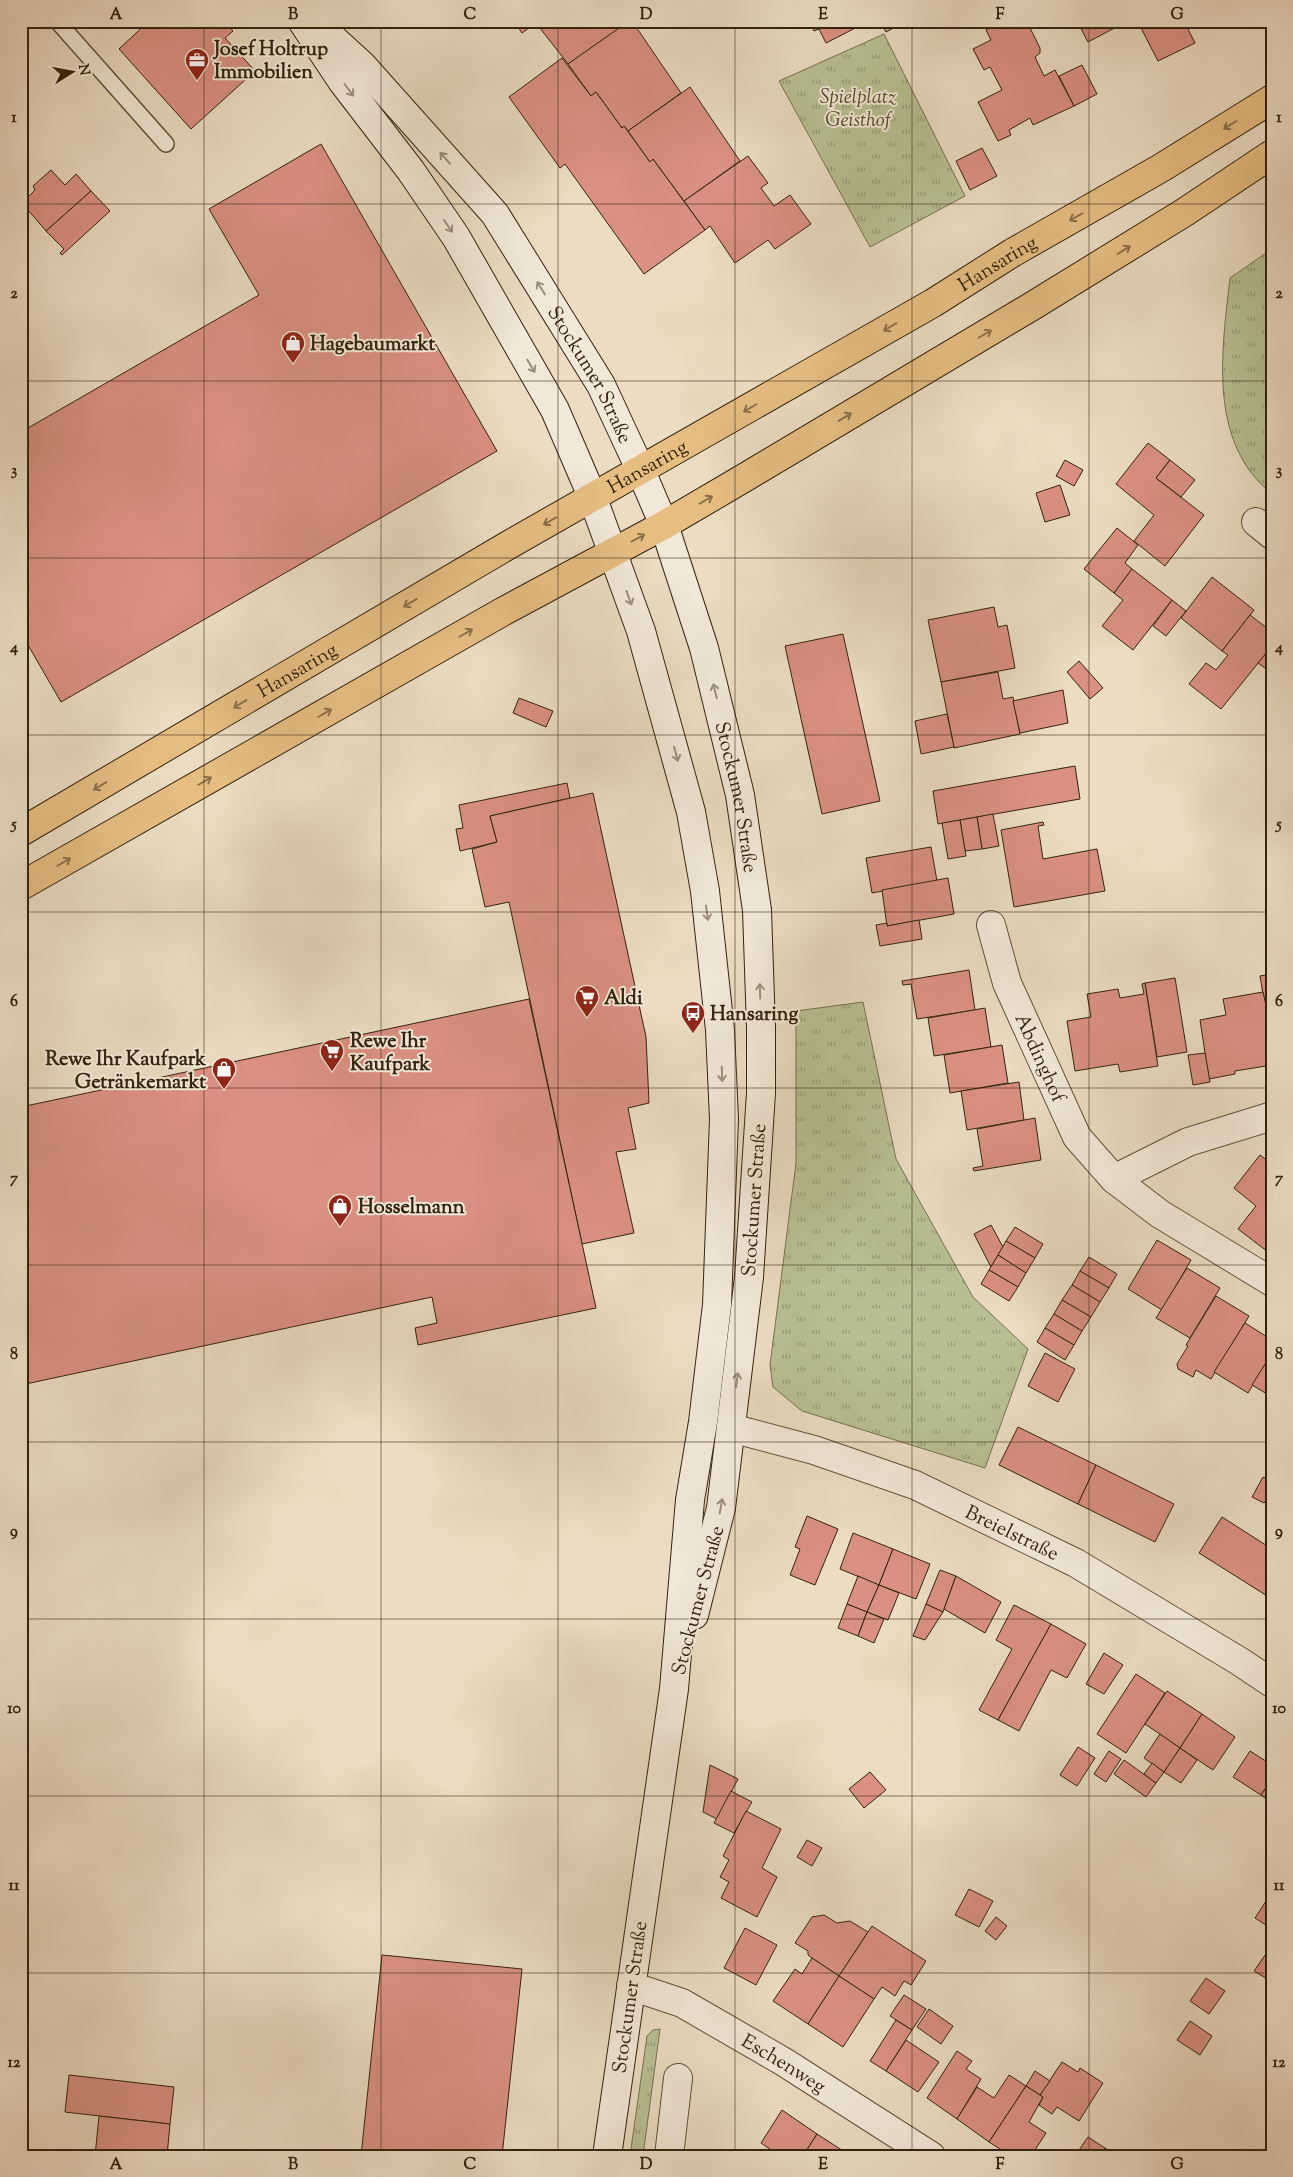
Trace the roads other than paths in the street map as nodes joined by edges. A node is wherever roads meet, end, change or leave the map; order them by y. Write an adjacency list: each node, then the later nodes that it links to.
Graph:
1 (57, 21): 5 (lane)
2 (302, 21): 8 (main road, Stockumer Straße, one-way to 8)
3 (314, 21): 7 (main road, Stockumer Straße, one-way to 3)
4 (1272, 99): 7 (main road, Hansaring, one-way to 7)
5 (166, 144)
6 (1272, 154): 9 (main road, one-way to 6)
7 (640, 469): 8 (main road, Hansaring); 9 (main road, Stockumer Straße)
8 (592, 496): 10 (main road, Stockumer Straße); 11 (main road, Hansaring, one-way to 11)
9 (664, 525): 10 (main road, one-way to 9); 17 (main road, Stockumer Straße, one-way to 9)
10 (612, 552): 12 (main road, one-way to 10); 19 (main road, Stockumer Straße, one-way to 19)
11 (21, 832)
12 (21, 886)
13 (992, 925): 15 (main road, Abdinghof)
14 (1272, 1116): 15 (main road)
15 (1114, 1178): 16 (main road, Abdinghof)
16 (1272, 1282)
17 (731, 1428): 18 (main road, Breielstraße); 19 (main road, Stockumer Straße, one-way to 17)
18 (1272, 1683)
19 (674, 1689): 20 (main road, Stockumer Straße)
20 (631, 1986): 22 (main road, Stockumer Straße); 24 (main road, Eschenweg)
21 (678, 2078): 23 (main road)
22 (607, 2156)
23 (669, 2156)
24 (931, 2156)

